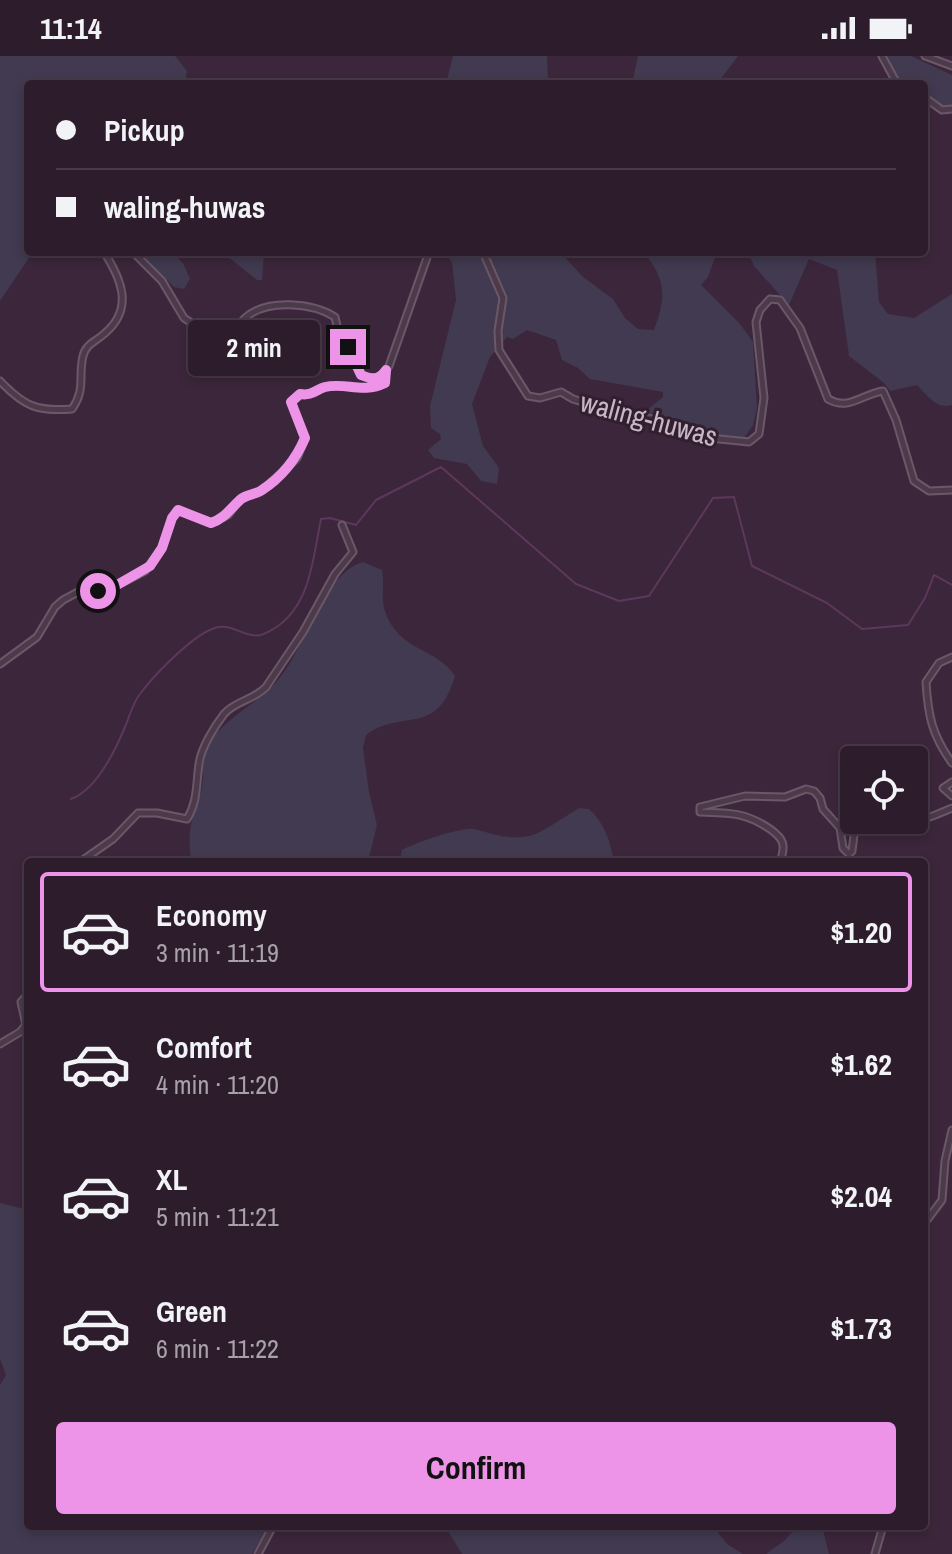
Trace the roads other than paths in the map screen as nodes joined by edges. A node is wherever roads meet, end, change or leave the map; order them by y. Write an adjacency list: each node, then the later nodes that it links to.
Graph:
1 (882, 56): 4 (street)
2 (925, 56): 3 (street)
3 (952, 66)
4 (895, 80)
5 (928, 100): 6 (street)
6 (952, 109)
7 (106, 256): 12 (street)
8 (137, 256): 11 (street)
9 (428, 256): 11 (street)
10 (485, 256): 13 (street, waling-huwas)
11 (386, 370): 16 (street)
12 (0, 381)
13 (952, 490)
14 (342, 525): 25 (street)
15 (952, 657): 17 (street)
16 (0, 664)
17 (952, 763)
18 (952, 782): 19 (street)
19 (952, 796)
20 (952, 808): 21 (street)
21 (928, 819)
22 (840, 828): 26 (street)
23 (841, 834): 24 (street)
24 (853, 834)
25 (86, 858)
26 (781, 858)
27 (24, 1027): 28 (street)
28 (0, 1044)
29 (952, 1130): 30 (street)
30 (928, 1219)
31 (271, 1530): 33 (street)
32 (882, 1530): 34 (street)
33 (258, 1554)
34 (875, 1554)

